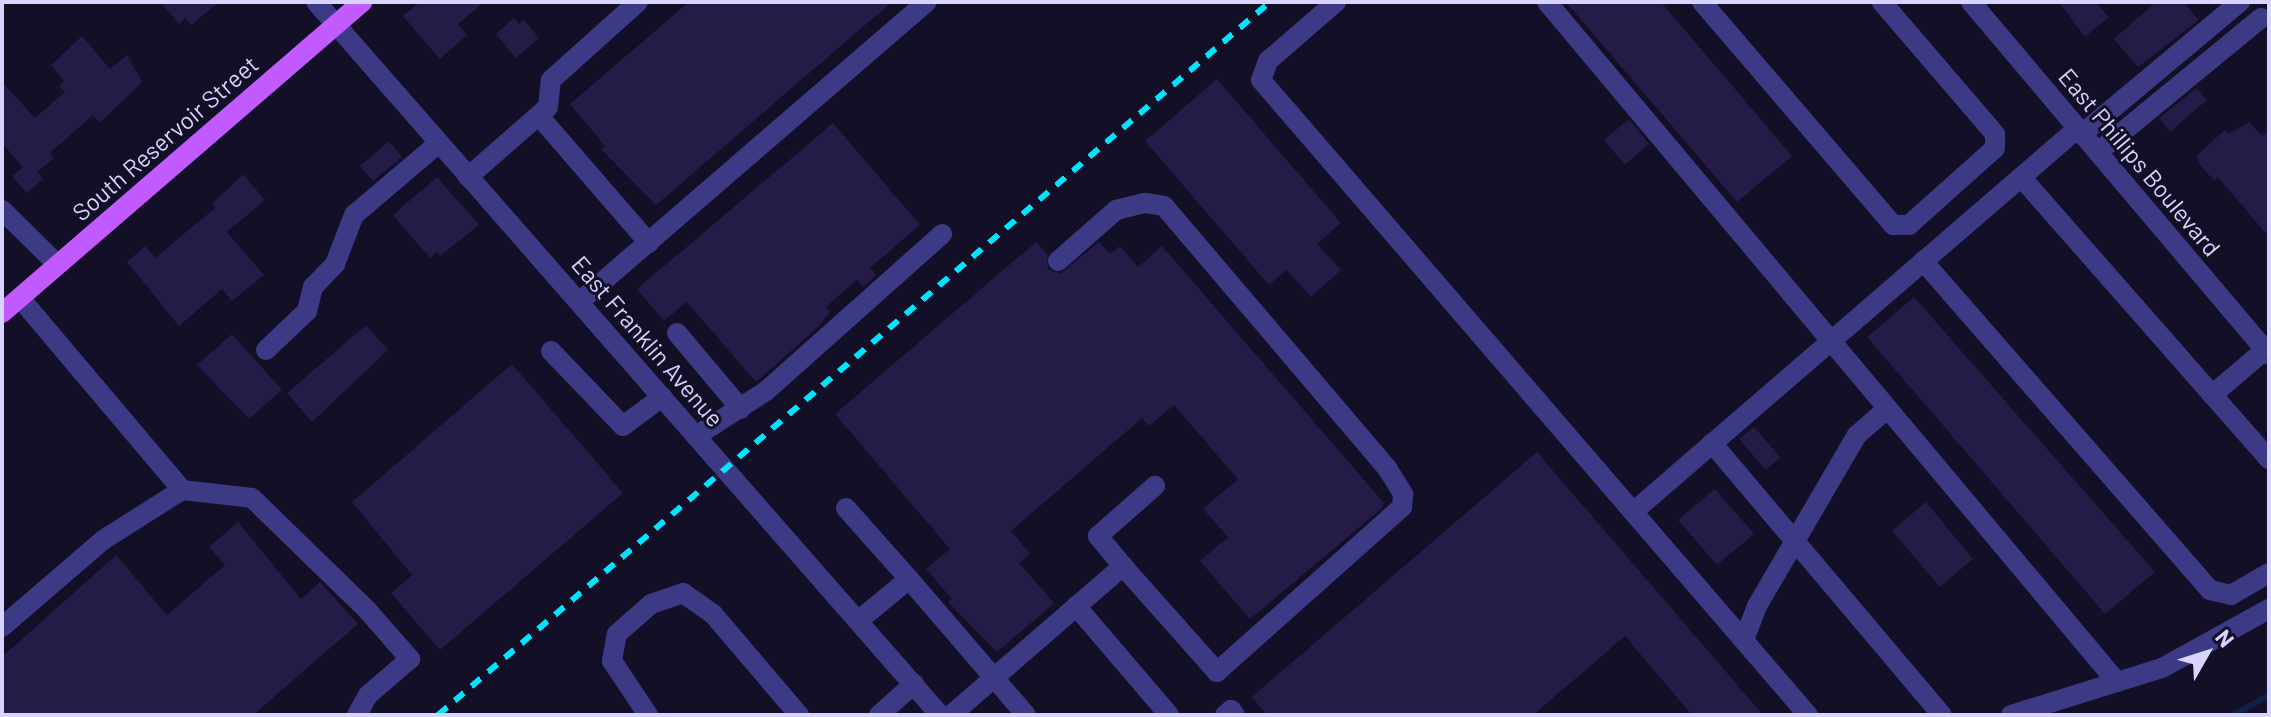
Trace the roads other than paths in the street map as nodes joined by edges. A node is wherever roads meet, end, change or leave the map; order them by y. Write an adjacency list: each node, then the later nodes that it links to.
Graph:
1 (316, 2): 12 (street, East Franklin Avenue)
2 (362, 2): 12 (main road, South Reservoir Street)
3 (638, 2): 13 (street)
4 (927, 2): 23 (street)
5 (1336, 2): 45 (street)
6 (1547, 2): 31 (street)
7 (1702, 2): 19 (street)
8 (1882, 2): 19 (street)
9 (1971, 2): 14 (street, East Phillips Boulevard)
10 (2240, 2): 14 (street)
11 (2261, 18): 16 (street)
12 (335, 25): 15 (street, East Franklin Avenue); 26 (main road, South Reservoir Street)
13 (539, 116): 17 (street); 23 (street)
14 (2080, 131): 16 (street, East Phillips Boulevard); 18 (street)
15 (439, 143): 17 (street, East Franklin Avenue); 32 (street)
16 (2098, 152): 34 (street, East Phillips Boulevard)
17 (468, 177): 28 (street, East Franklin Avenue)
18 (2021, 177): 21 (street); 35 (street)
19 (1950, 190): 21 (street)
20 (2, 210): 26 (street)
21 (1973, 218): 25 (street)
22 (942, 234): 37 (street)
23 (649, 243): 28 (street)
24 (1058, 261): 47 (street)
25 (1923, 261): 31 (street); 48 (street)
26 (58, 265): 27 (main road, South Reservoir Street)
27 (20, 298): 29 (main road, South Reservoir Street); 43 (street)
28 (579, 302): 36 (street, East Franklin Avenue)
29 (2, 313)
30 (677, 333): 37 (street)
31 (1832, 339): 38 (street); 40 (street)
32 (266, 350)
33 (551, 351): 36 (street)
34 (2268, 353): 35 (street)
35 (2212, 395): 41 (street)
36 (662, 397): 39 (street, East Franklin Avenue)
37 (741, 409): 39 (street)
38 (1887, 409): 46 (street); 56 (street)
39 (696, 436): 52 (street, East Franklin Avenue)
40 (1712, 443): 45 (street); 46 (street)
41 (2269, 459)
42 (1155, 486): 47 (street)
43 (182, 490): 53 (street); 58 (street)
44 (846, 508): 49 (street)
45 (1633, 512): 54 (street)
46 (1795, 541): 54 (street); 69 (street)
47 (1123, 566): 50 (street)
48 (2269, 573)
49 (909, 579): 52 (street); 55 (street)
50 (1076, 606): 55 (street); 65 (street)
51 (2269, 609): 56 (street)
52 (858, 621): 57 (street, East Franklin Avenue)
53 (2, 627)
54 (1744, 640): 68 (street)
55 (994, 677): 63 (street); 64 (street)
56 (2117, 682): 70 (street)
57 (914, 684): 61 (street); 62 (street, East Franklin Avenue)
58 (357, 715)
59 (648, 715): 60 (street)
60 (799, 715)
61 (879, 715)
62 (940, 715)
63 (951, 715)
64 (1026, 715)
65 (1169, 715)
66 (1225, 715): 67 (street)
67 (1235, 715)
68 (1808, 715)
69 (1942, 715)
70 (2011, 715)

